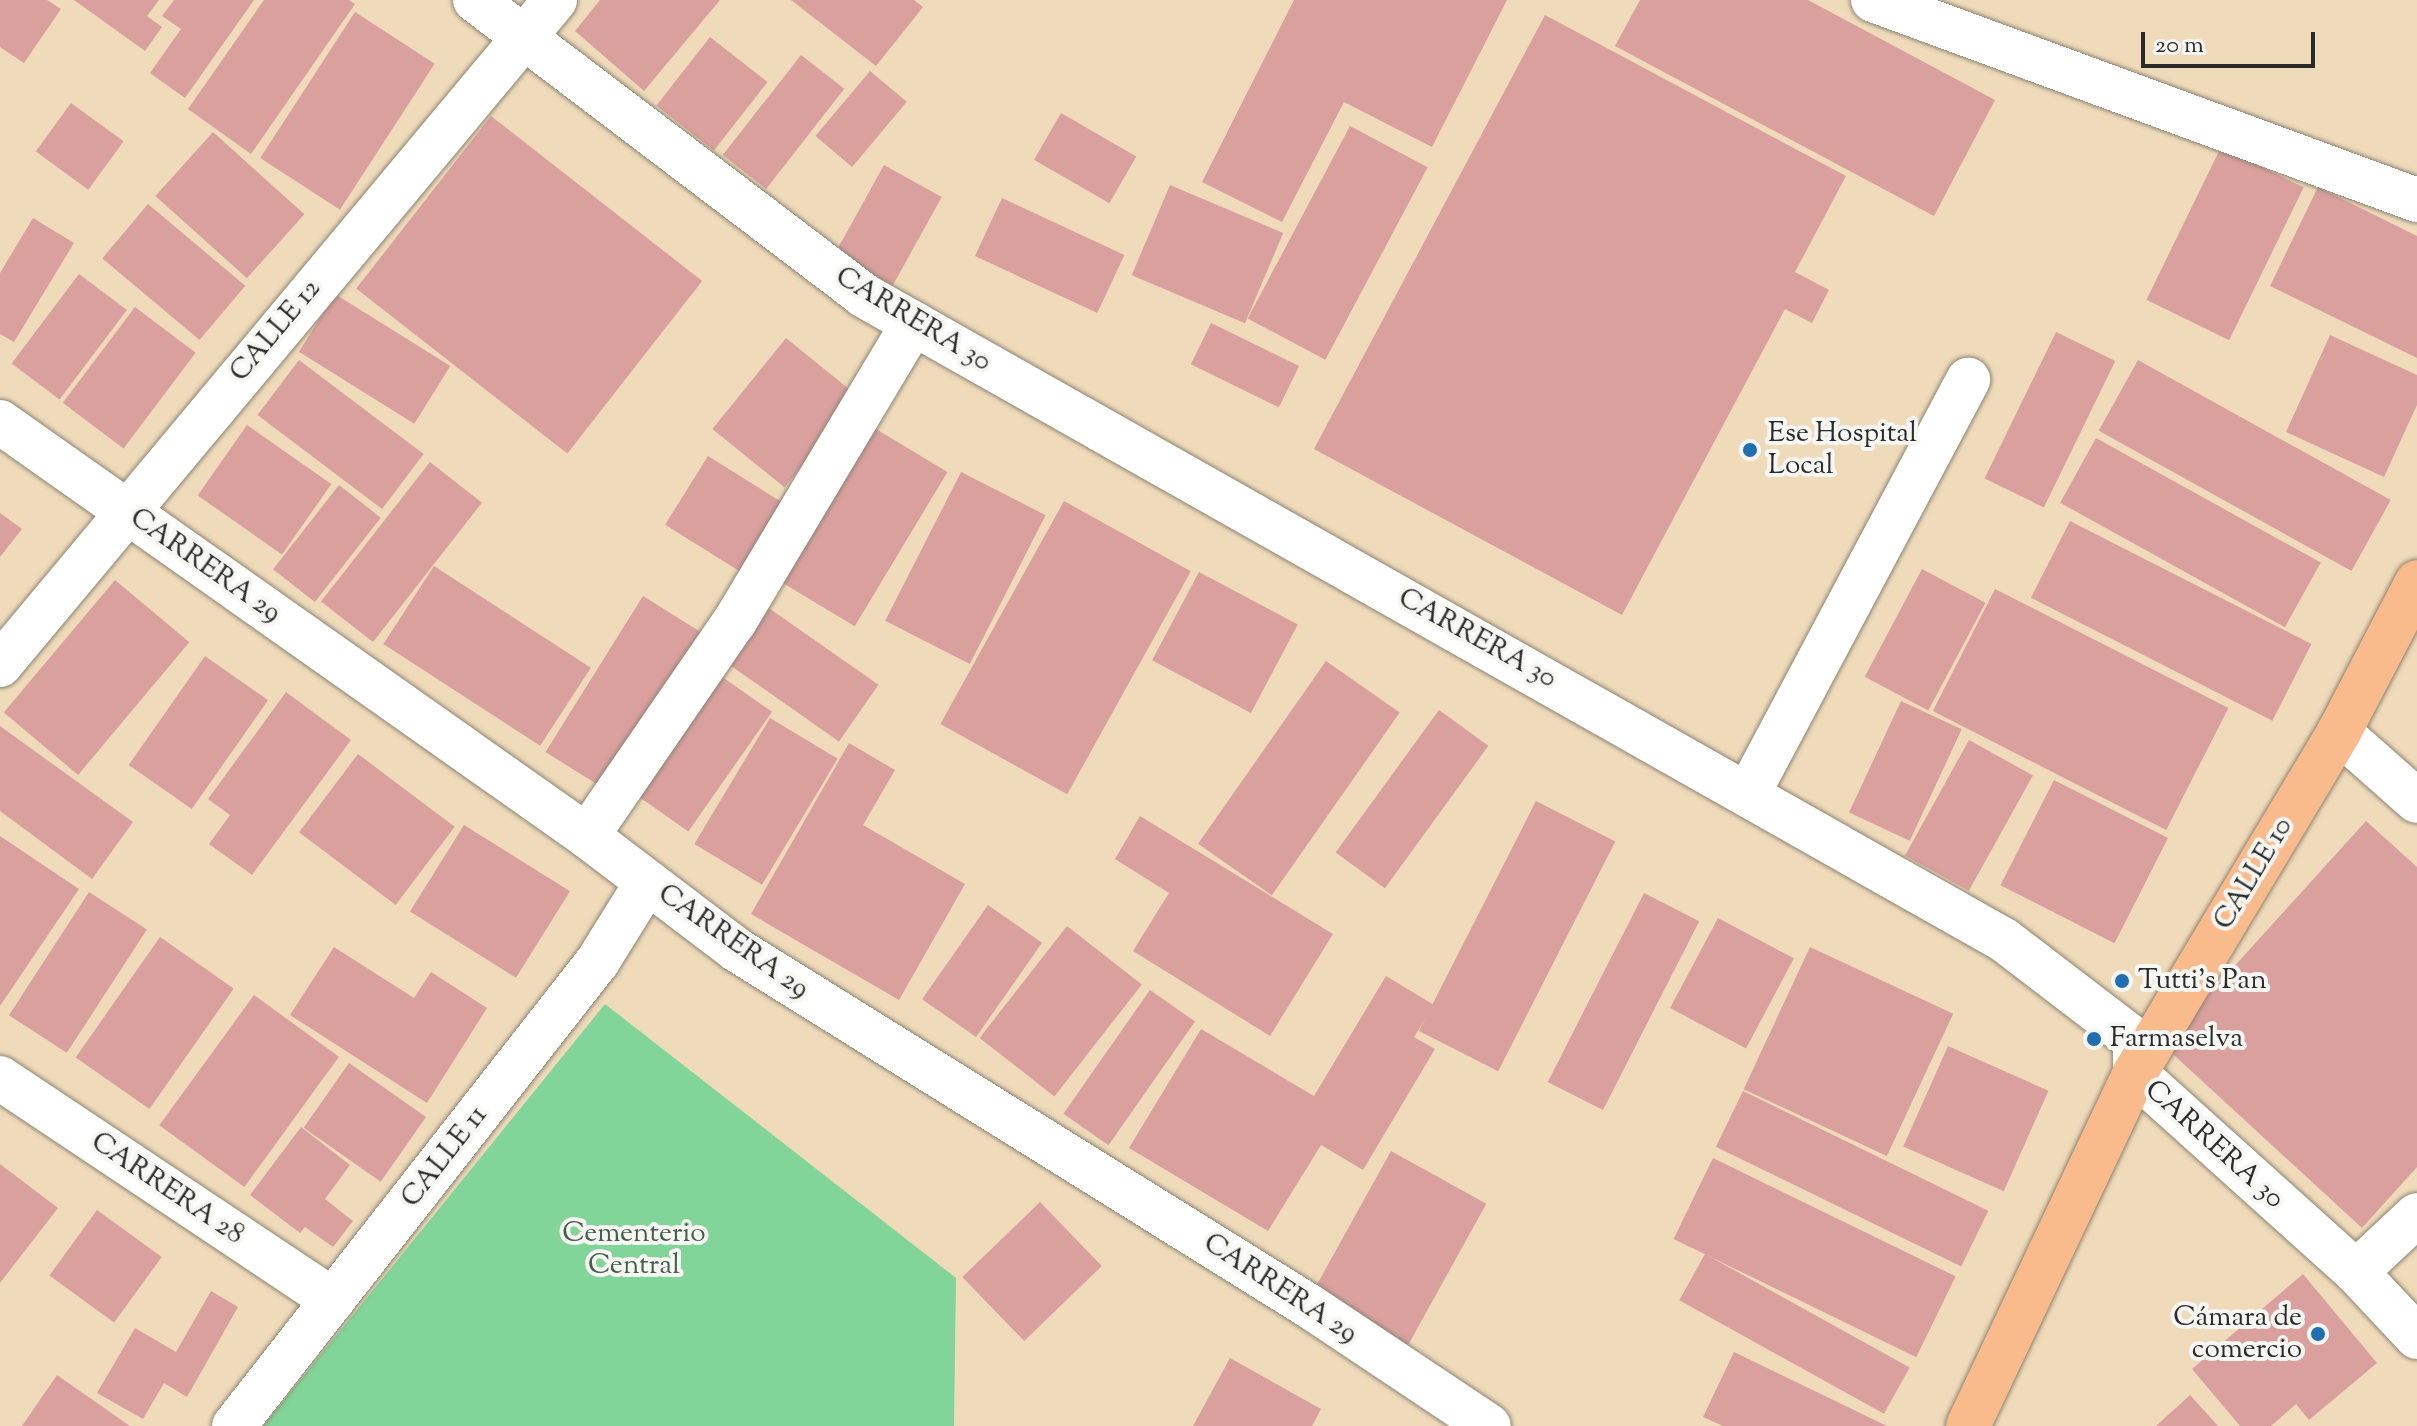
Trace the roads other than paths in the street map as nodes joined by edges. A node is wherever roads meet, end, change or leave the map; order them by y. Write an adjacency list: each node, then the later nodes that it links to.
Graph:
1 (475, 0): 4 (street, CARRERA 30)
2 (555, 0): 4 (street, CALLE 12)
3 (1873, 0): 5 (street)
4 (524, 35): 6 (street, CARRERA 30); 9 (street, CALLE 12)
5 (2417, 200)
6 (913, 323): 13 (street, CARRERA 30); 15 (street)
7 (1968, 380): 13 (street)
8 (0, 422): 9 (street, CARRERA 29)
9 (126, 511): 11 (street, CALLE 12); 15 (street, CARRERA 29)
10 (2417, 582): 12 (main road, CALLE 10)
11 (0, 665)
12 (2339, 732): 14 (street); 17 (main road, CALLE 10)
13 (1749, 792): 17 (street, CARRERA 30)
14 (2417, 801)
15 (587, 836): 16 (street, CARRERA 29)
16 (647, 882): 21 (street, CALLE 11); 24 (street, CARRERA 29)
17 (2135, 1073): 20 (street, CARRERA 30); 25 (main road, CALLE 10)
18 (0, 1078): 21 (street, CARRERA 28)
19 (2417, 1215): 20 (street)
20 (2356, 1272): 22 (street, CARRERA 30)
21 (333, 1300): 23 (street, CALLE 11)
22 (2417, 1337)
23 (234, 1426)
24 (1489, 1426)
25 (1968, 1426)

